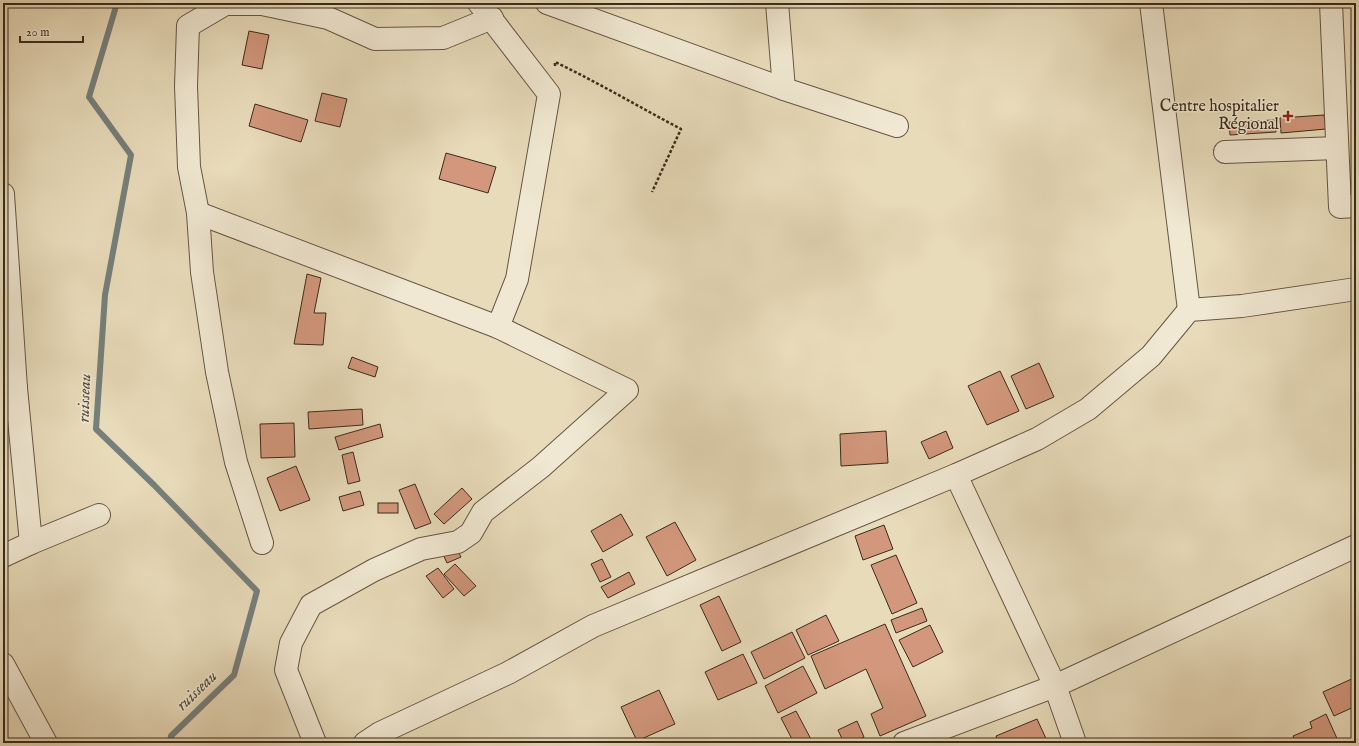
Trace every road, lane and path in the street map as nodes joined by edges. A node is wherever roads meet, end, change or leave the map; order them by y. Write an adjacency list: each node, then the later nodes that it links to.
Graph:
1 (547, 3): 7 (street)
2 (776, 3): 7 (street)
3 (1152, 3): 17 (street)
4 (1331, 3): 10 (street)
5 (227, 4): 6 (street); 15 (street)
6 (485, 11): 8 (street)
7 (784, 89): 9 (street)
8 (548, 94): 12 (path); 18 (street)
9 (897, 126)
10 (1337, 148): 11 (street); 14 (street)
11 (1225, 152)
12 (652, 192)
13 (3, 194): 19 (street)
14 (1356, 206)
15 (198, 213): 18 (street); 23 (street)
16 (1356, 289): 17 (street)
17 (1189, 310): 20 (street)
18 (498, 327): 29 (street)
19 (10, 392): 22 (street)
20 (956, 475): 27 (street); 30 (street)
21 (99, 515): 22 (street)
22 (31, 543): 25 (street)
23 (262, 543)
24 (1356, 546): 27 (street)
25 (3, 556)
26 (3, 664): 28 (street)
27 (1055, 686): 31 (street); 32 (street)
28 (46, 743)
29 (315, 743)
30 (365, 743)
31 (904, 743)
32 (1075, 743)

